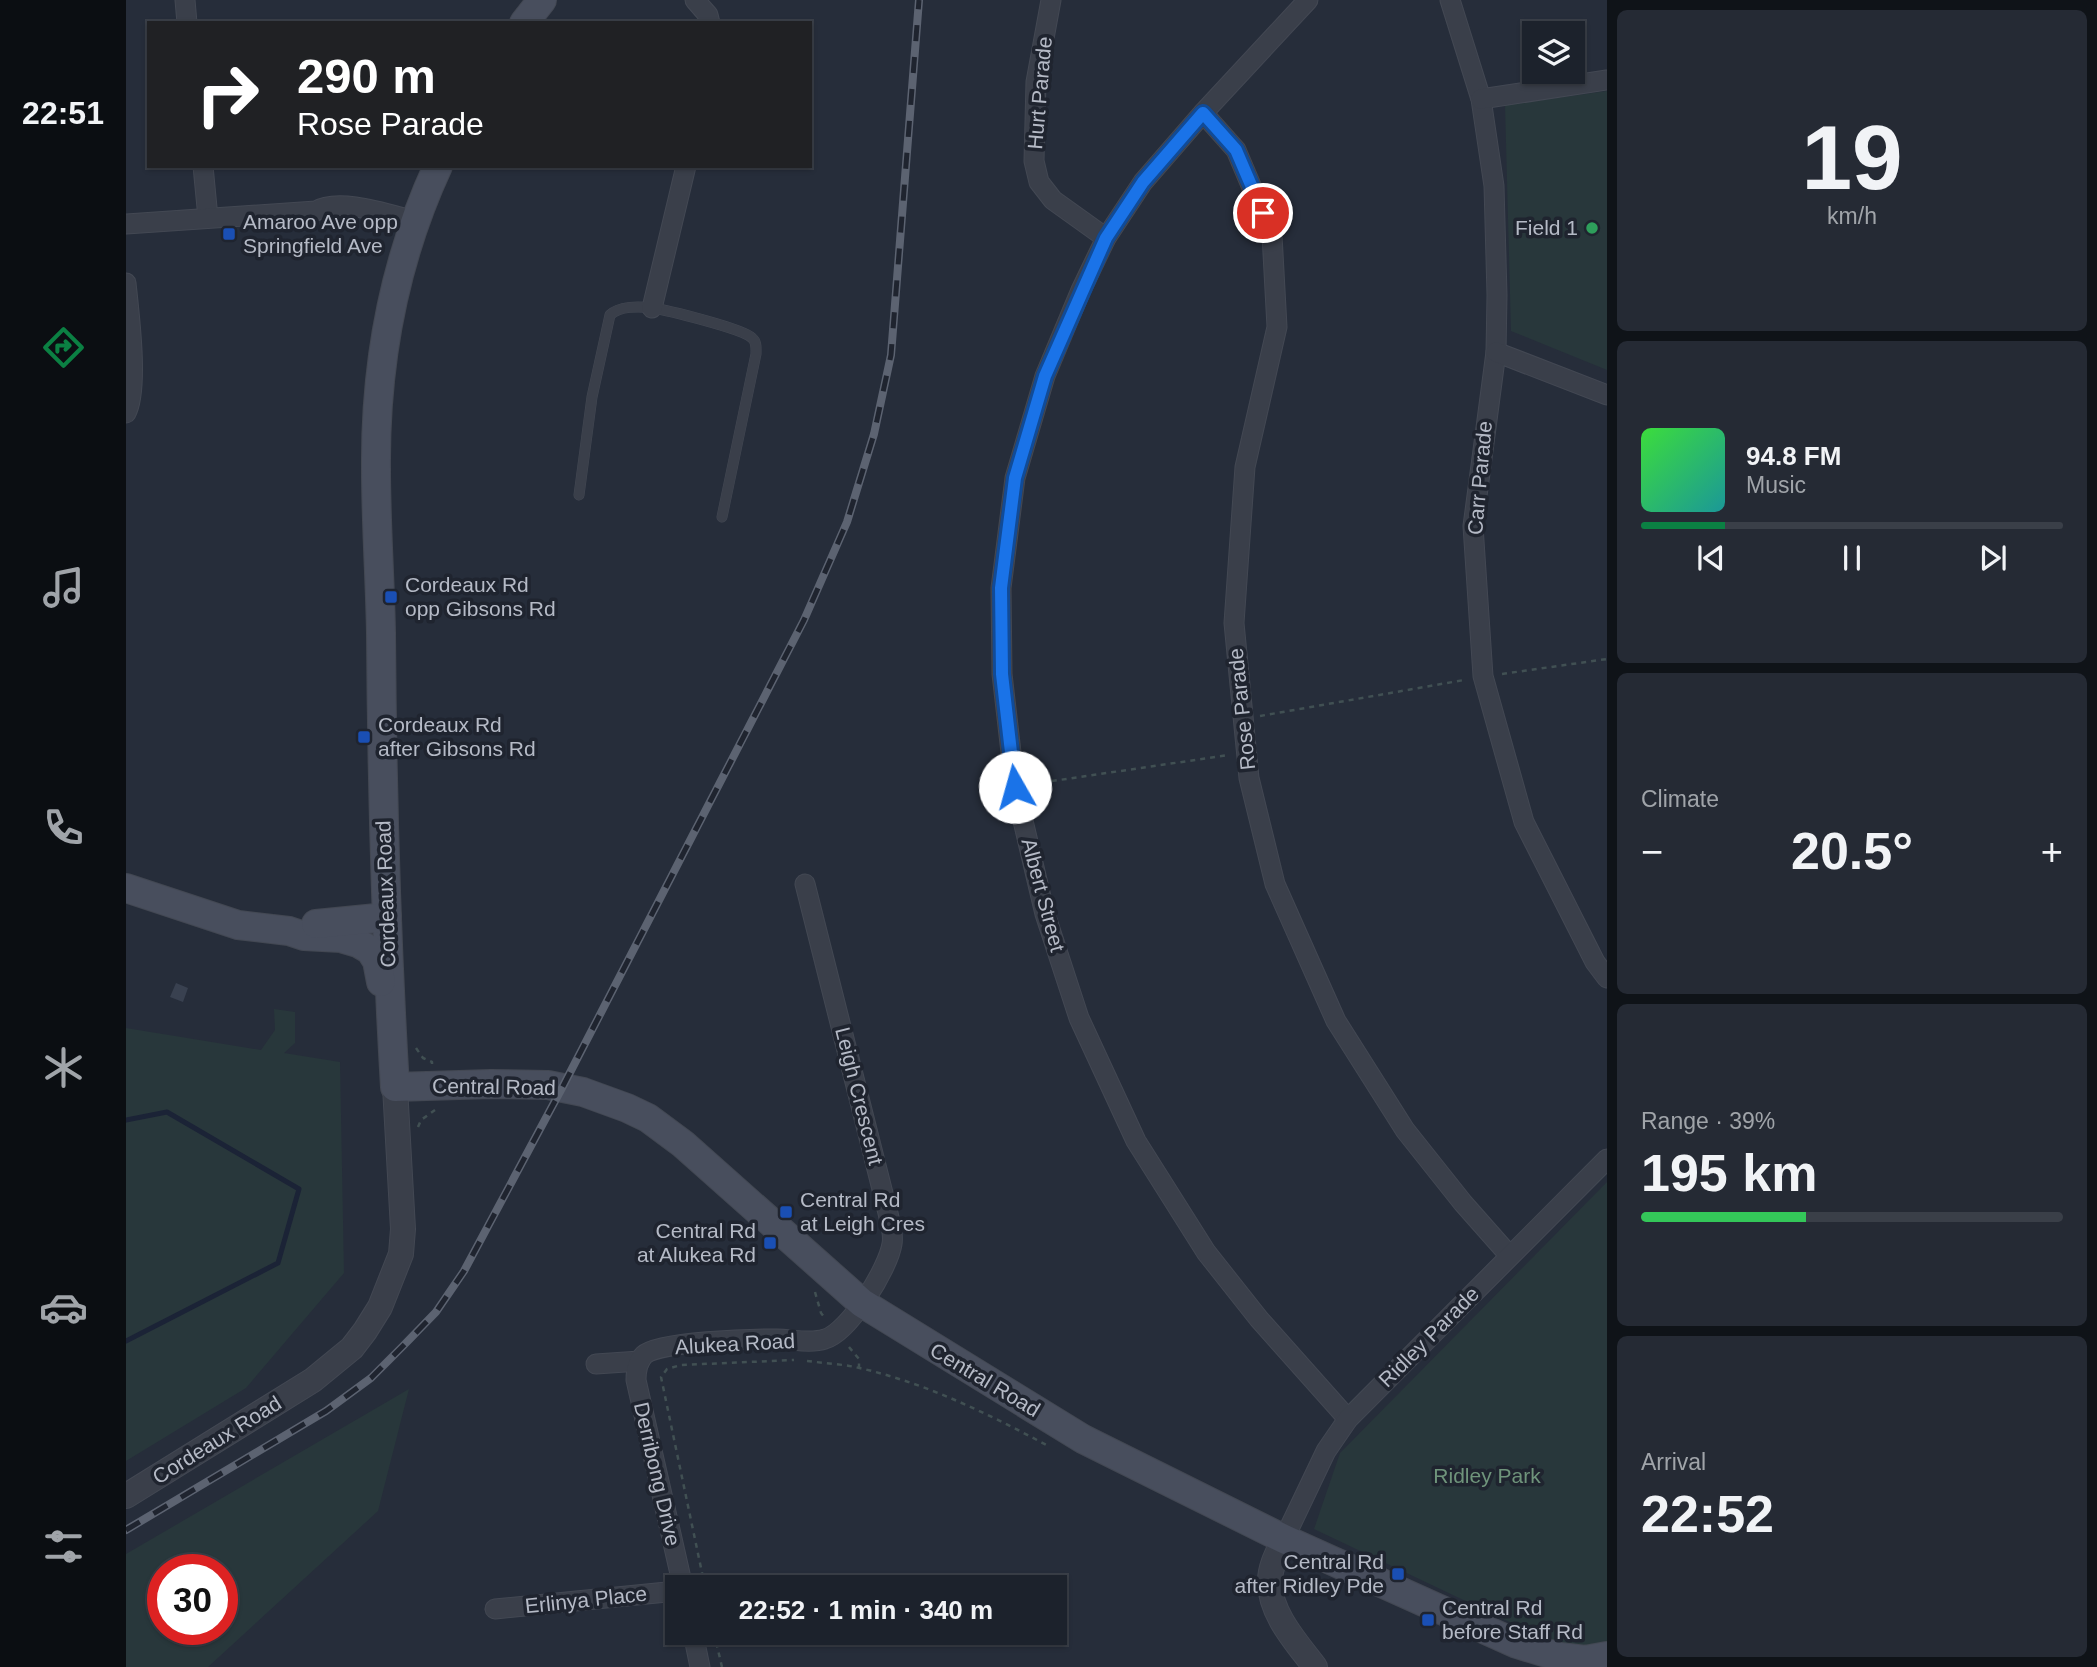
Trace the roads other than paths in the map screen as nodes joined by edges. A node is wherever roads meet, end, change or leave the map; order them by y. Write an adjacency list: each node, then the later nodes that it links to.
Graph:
1 (185, 0): 7 (street)
2 (542, 0): 8 (main road)
3 (695, 0): 9 (street)
4 (1051, 0): 19 (street, Hurt Parade)
5 (1308, 0): 12 (street, Albert Street)
6 (1450, 0): 11 (street, Carr Parade)
7 (187, 21)
8 (526, 21)
9 (710, 21)
10 (1607, 80): 11 (street)
11 (1481, 99): 22 (street, Carr Parade)
12 (1203, 113): 19 (street, Albert Street); 35 (street, Rose Parade)
13 (203, 168): 16 (street)
14 (437, 168): 18 (main road, Cordeaux Road)
15 (686, 168): 21 (street)
16 (208, 218): 17 (street); 18 (street)
17 (126, 224)
18 (412, 227): 29 (main road, Cordeaux Road)
19 (1106, 238): 39 (street, Albert Street)
20 (126, 283): 24 (street)
21 (652, 308): 25 (lane); 26 (lane)
22 (1496, 352): 23 (street); 31 (street, Carr Parade)
23 (1607, 395)
24 (126, 413)
25 (579, 495)
26 (722, 517)
27 (806, 884): 36 (street, Leigh Crescent)
28 (126, 888): 30 (main road)
29 (387, 917): 30 (main road); 32 (main road, Cordeaux Road)
30 (289, 931): 32 (main road)
31 (1607, 978)
32 (392, 1036): 33 (main road, Cordeaux Road)
33 (395, 1087): 36 (main road, Central Road); 40 (street, Cordeaux Road)
34 (1607, 1159): 35 (street, Ridley Parade)
35 (1509, 1255): 39 (street, Ridley Parade)
36 (862, 1303): 37 (street, Alukea Road); 41 (main road, Central Road)
37 (640, 1361): 38 (street, Alukea Road); 42 (street, Derribong Drive)
38 (596, 1364)
39 (1348, 1419): 41 (street, Ridley Parade)
40 (126, 1496)
41 (1284, 1539): 46 (main road, Central Road); 48 (street)
42 (679, 1575)
43 (665, 1592): 44 (street, Erlinya Place)
44 (495, 1609)
45 (695, 1645): 47 (street)
46 (1607, 1657)
47 (700, 1667)
48 (1315, 1667)

